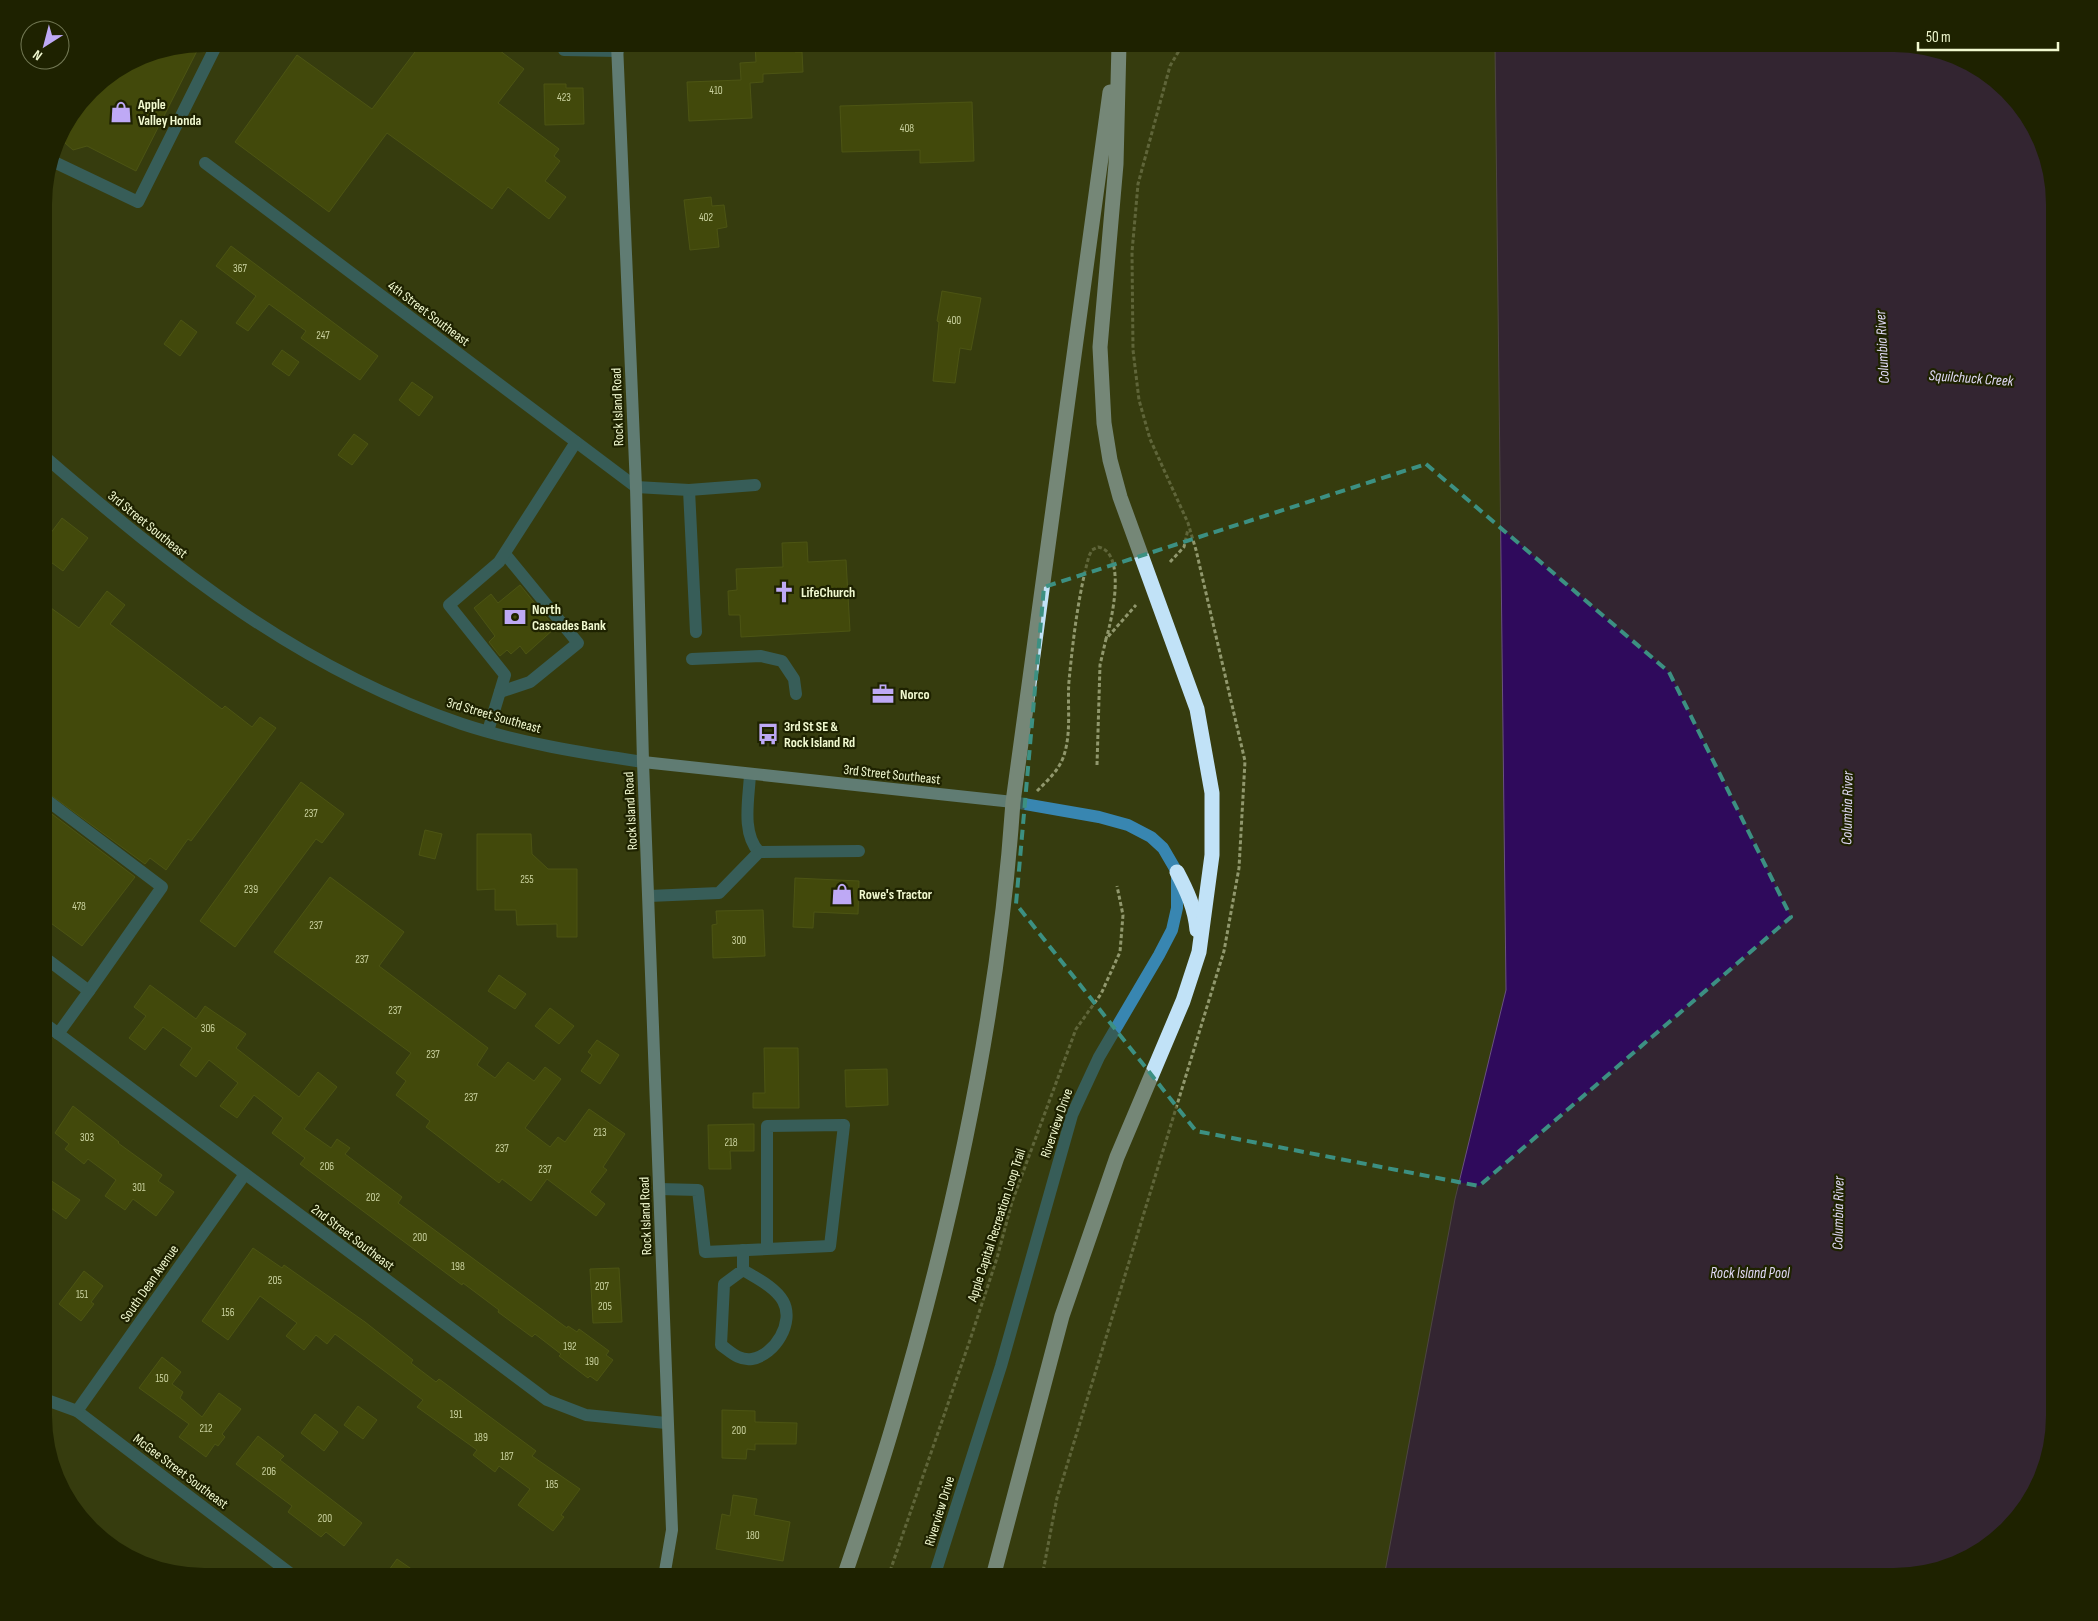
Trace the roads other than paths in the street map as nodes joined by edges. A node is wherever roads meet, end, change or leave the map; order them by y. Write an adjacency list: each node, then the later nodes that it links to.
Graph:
1 (212, 53): 6 (street)
2 (618, 53): 10 (main road, Rock Island Road)
3 (1116, 53): 20 (highway)
4 (1117, 53): 26 (highway)
5 (205, 163): 7 (street, 4th Street Southeast)
6 (58, 164)
7 (576, 442): 10 (street, 4th Street Southeast); 12 (street)
8 (53, 464): 17 (street, 3rd Street Southeast)
9 (755, 485): 11 (street)
10 (636, 487): 11 (street); 18 (main road, Rock Island Road)
11 (689, 490): 13 (street)
12 (505, 554): 15 (street); 15 (street)
13 (696, 632)
14 (692, 659): 16 (street)
15 (500, 692): 17 (street)
16 (796, 694)
17 (488, 731): 18 (street, 3rd Street Southeast)
18 (643, 762): 19 (main road, 3rd Street Southeast); 25 (main road, Rock Island Road)
19 (750, 774): 20 (main road, 3rd Street Southeast); 23 (street)
20 (1013, 802): 24 (street); 41 (highway)
21 (53, 805): 28 (street)
22 (859, 851): 23 (street)
23 (759, 852): 25 (street)
24 (1177, 872): 26 (highway); 42 (street, Riverview Drive)
25 (649, 896): 32 (main road, Rock Island Road)
26 (1199, 952): 43 (highway)
27 (53, 964): 28 (street)
28 (89, 991): 30 (street)
29 (53, 1030): 30 (street, 2nd Street Southeast)
30 (58, 1034): 31 (street, 2nd Street Southeast)
31 (245, 1174): 37 (street, South Dean Avenue); 38 (street, 2nd Street Southeast)
32 (659, 1190): 34 (street); 38 (main road, Rock Island Road)
33 (767, 1249): 33 (street); 34 (street)
34 (742, 1250): 35 (street)
35 (743, 1270): 35 (street)
36 (53, 1402): 37 (street, McGee Street Southeast)
37 (77, 1411): 39 (street, McGee Street Southeast)
38 (666, 1423): 40 (main road, Rock Island Road)
39 (283, 1568)
40 (666, 1568)
41 (847, 1568)
42 (937, 1568)
43 (995, 1568)

